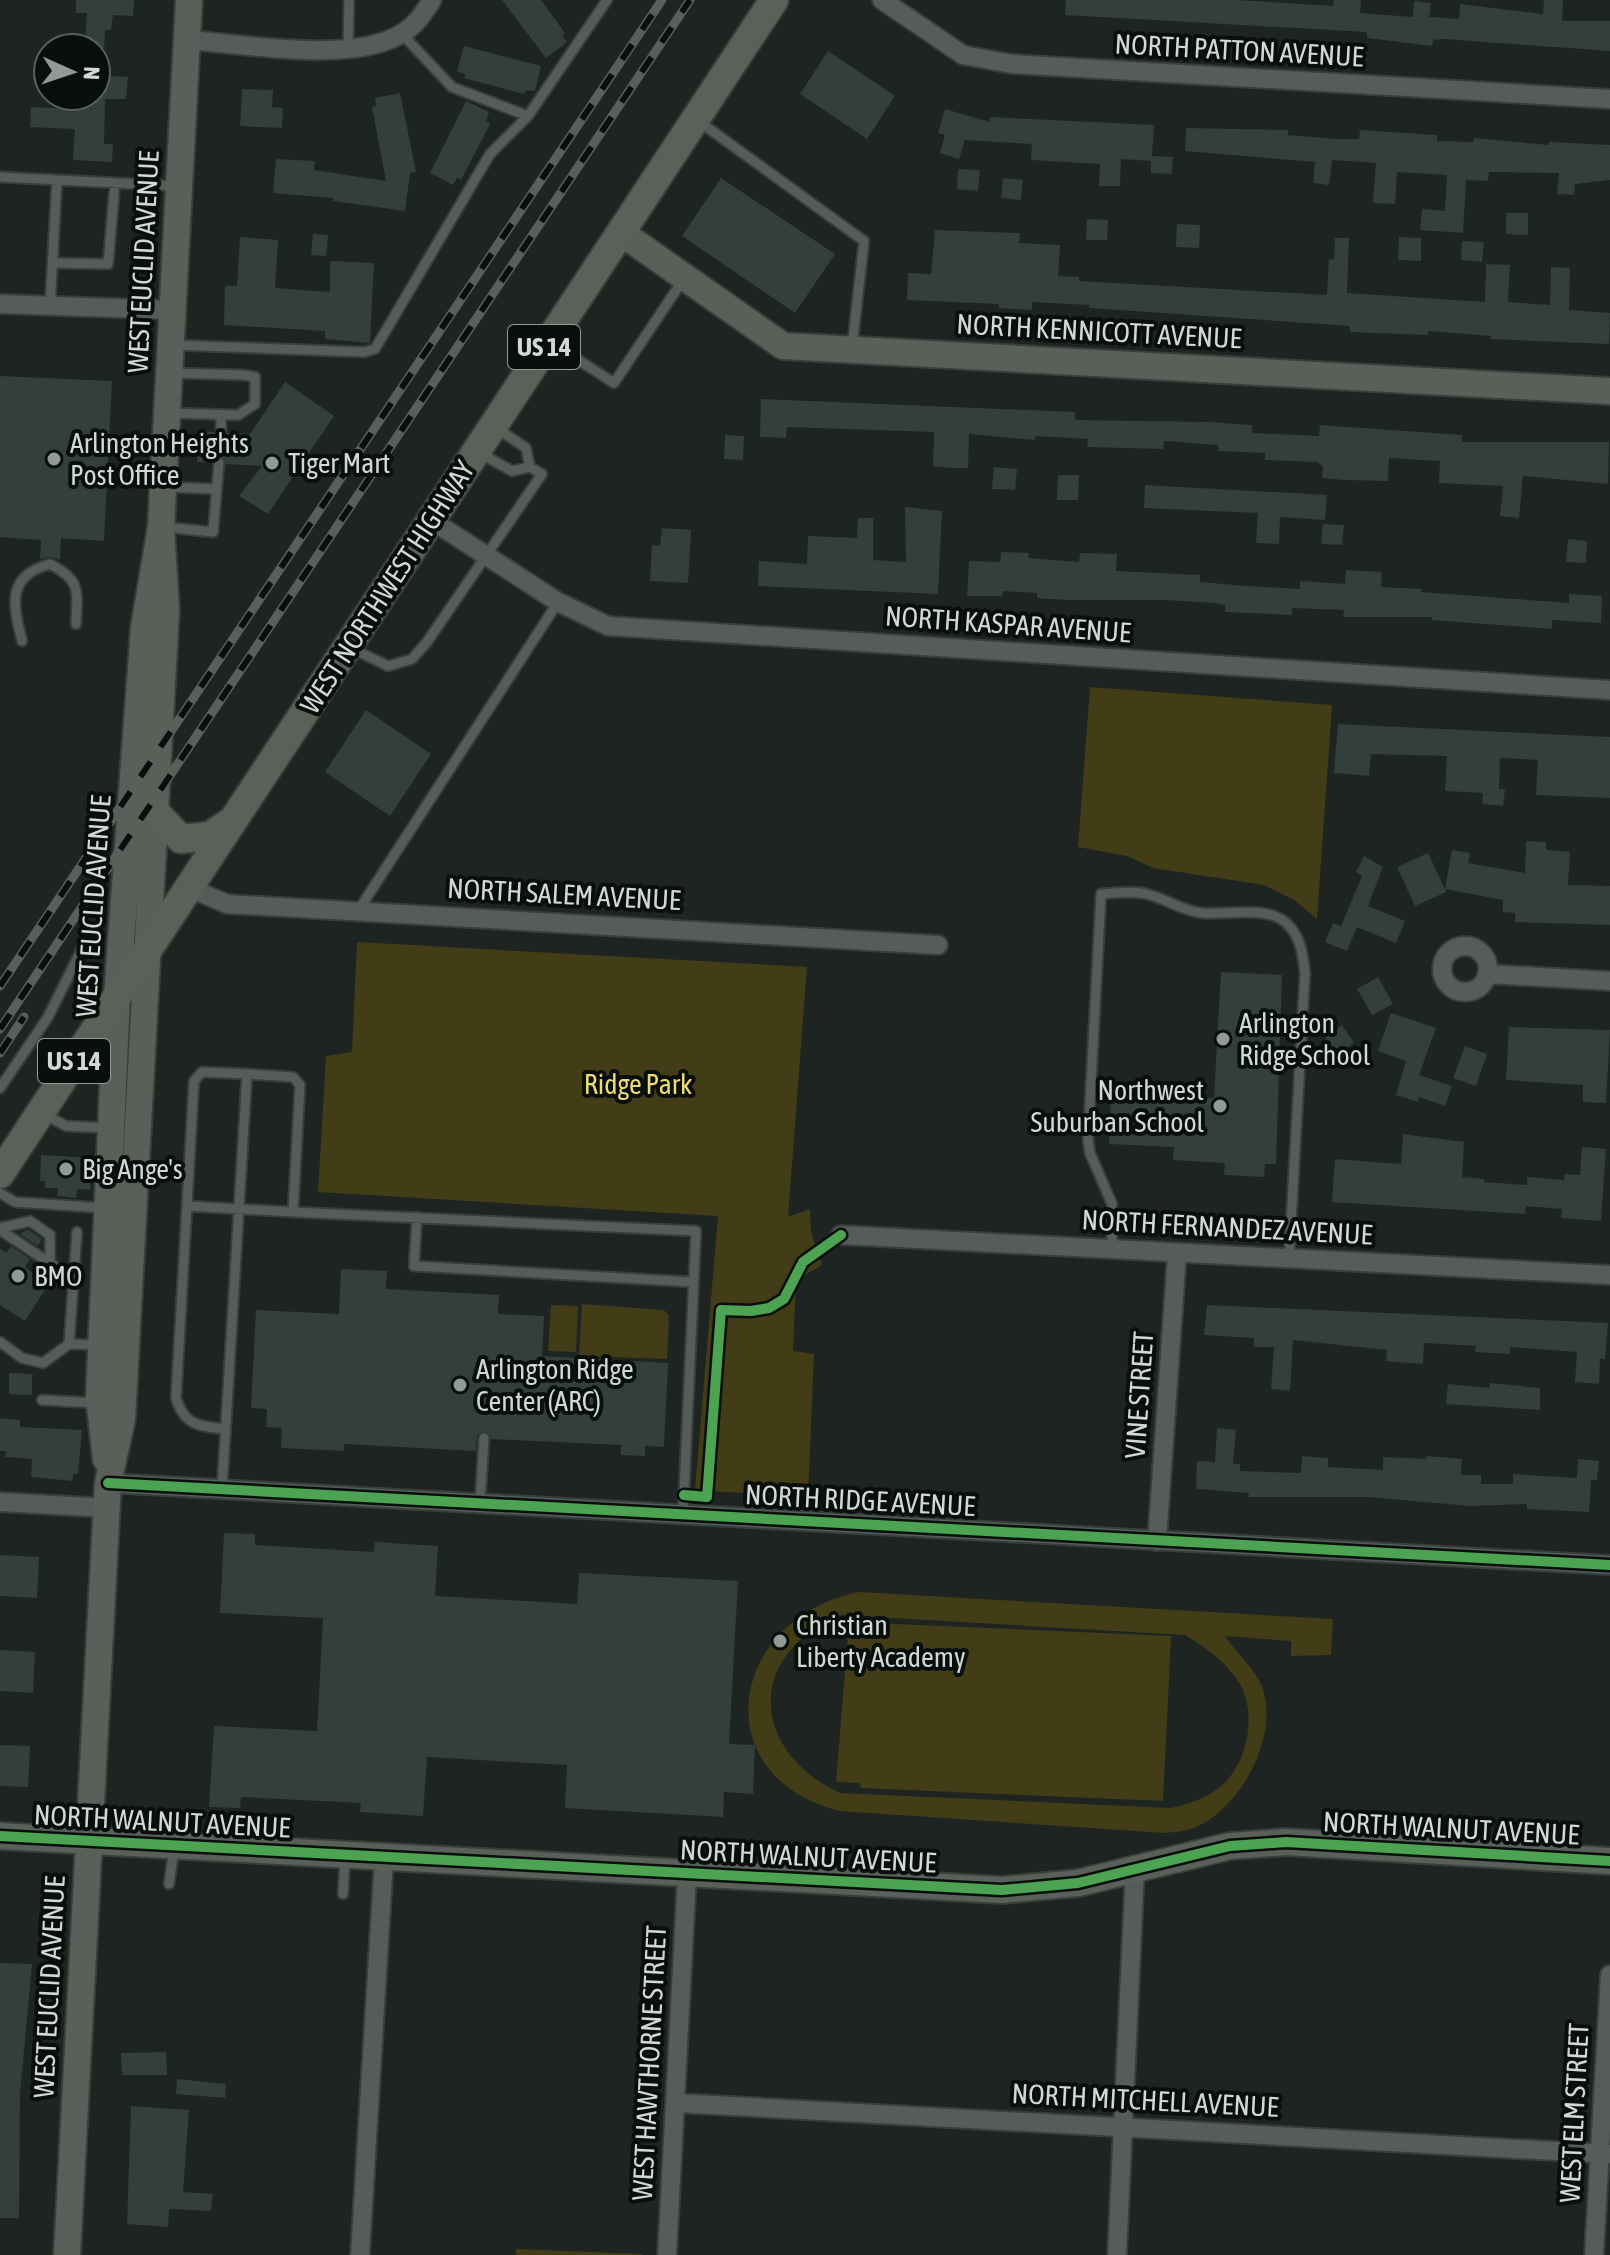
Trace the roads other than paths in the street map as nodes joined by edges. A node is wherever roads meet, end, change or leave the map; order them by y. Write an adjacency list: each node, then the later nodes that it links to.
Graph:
1 (189, 0): 8 (street, WEST EUCLID AVENUE)
2 (349, 0): 9 (lane)
3 (432, 0): 7 (street)
4 (607, 0): 11 (lane)
5 (774, 0): 12 (main road, WEST NORTHWEST HIGHWAY / US 14)
6 (882, 0): 10 (street, NORTH PATTON AVENUE)
7 (402, 34): 9 (street); 11 (lane)
8 (187, 40): 9 (street); 16 (street, WEST EUCLID AVENUE)
9 (348, 51)
10 (1610, 99)
11 (528, 116): 24 (lane)
12 (694, 118): 17 (main road, WEST NORTHWEST HIGHWAY / US 14); 25 (lane)
13 (0, 177): 14 (lane)
14 (57, 180): 15 (lane); 18 (lane)
15 (115, 183): 16 (lane); 18 (lane)
16 (179, 186): 22 (street, WEST EUCLID AVENUE)
17 (620, 232): 19 (street, NORTH KENNICOTT AVENUE); 23 (main road, WEST NORTHWEST HIGHWAY / US 14)
18 (53, 263): 21 (lane)
19 (685, 277): 23 (lane); 25 (street, NORTH KENNICOTT AVENUE)
20 (0, 304): 21 (street)
21 (50, 307): 22 (street)
22 (172, 310): 24 (street, WEST EUCLID AVENUE)
23 (549, 340): 30 (main road, WEST NORTHWEST HIGHWAY / US 14)
24 (170, 345): 26 (street, WEST EUCLID AVENUE)
25 (852, 350): 27 (street, NORTH KENNICOTT AVENUE)
26 (169, 373): 28 (street, WEST EUCLID AVENUE); 29 (lane)
27 (1610, 391)
28 (167, 413): 29 (lane); 35 (street, WEST EUCLID AVENUE)
29 (221, 415): 31 (lane)
30 (494, 425): 32 (main road, WEST NORTHWEST HIGHWAY / US 14); 34 (lane)
31 (221, 432)
32 (477, 451): 34 (lane); 37 (main road, WEST NORTHWEST HIGHWAY / US 14)
33 (219, 463): 36 (lane)
34 (530, 467): 39 (lane)
35 (163, 486): 36 (lane); 38 (street, WEST EUCLID AVENUE)
36 (216, 489): 38 (lane)
37 (431, 520): 39 (street, NORTH KASPAR AVENUE); 43 (main road, WEST NORTHWEST HIGHWAY / US 14)
38 (161, 527): 45 (street, WEST EUCLID AVENUE); 54 (street, WEST EUCLID AVENUE)
39 (487, 556): 40 (street, NORTH KASPAR AVENUE); 43 (lane)
40 (558, 602): 44 (street, NORTH KASPAR AVENUE); 48 (lane)
41 (76, 624): 42 (lane)
42 (22, 641)
43 (348, 647): 46 (main road, WEST NORTHWEST HIGHWAY / US 14)
44 (1610, 690)
45 (154, 811): 46 (main road); 51 (street, WEST EUCLID AVENUE)
46 (236, 818): 47 (main road, WEST NORTHWEST HIGHWAY / US 14)
47 (190, 888): 48 (street, NORTH SALEM AVENUE); 51 (main road, WEST NORTHWEST HIGHWAY / US 14)
48 (358, 911): 50 (street, NORTH SALEM AVENUE)
49 (93, 927): 56 (lane)
50 (938, 945)
51 (148, 948): 54 (main road, WEST NORTHWEST HIGHWAY / US 14); 84 (street, WEST EUCLID AVENUE)
52 (1487, 974): 53 (street)
53 (1610, 981)
54 (117, 996): 57 (main road, WEST NORTHWEST HIGHWAY / US 14); 58 (street, WEST EUCLID AVENUE)
55 (247, 1074): 61 (lane); 63 (lane); 64 (lane)
56 (0, 1088)
57 (41, 1112): 58 (lane); 59 (main road, WEST NORTHWEST HIGHWAY / US 14)
58 (111, 1128): 62 (street, WEST EUCLID AVENUE)
59 (0, 1174)
60 (0, 1193): 62 (lane)
61 (187, 1206): 63 (lane); 81 (lane)
62 (108, 1208): 78 (street, WEST EUCLID AVENUE)
63 (242, 1208): 64 (lane); 81 (lane)
64 (293, 1212): 65 (lane)
65 (417, 1217): 75 (lane); 75 (lane)
66 (0, 1229): 72 (lane); 72 (lane)
67 (77, 1232): 74 (lane)
68 (841, 1235): 69 (street, NORTH FERNANDEZ AVENUE)
69 (1112, 1249): 70 (street, NORTH FERNANDEZ AVENUE); 71 (lane)
70 (1177, 1253): 71 (street, NORTH FERNANDEZ AVENUE); 88 (street, VINE STREET)
71 (1289, 1258): 73 (street, NORTH FERNANDEZ AVENUE)
72 (50, 1263): 74 (lane)
73 (1610, 1275)
74 (74, 1279): 77 (lane)
75 (693, 1282): 87 (lane)
76 (0, 1342): 77 (lane)
77 (69, 1344): 78 (lane)
78 (102, 1345): 80 (street, WEST EUCLID AVENUE)
79 (42, 1400): 80 (lane)
80 (100, 1403): 84 (street, WEST EUCLID AVENUE)
81 (225, 1429): 83 (lane)
82 (484, 1438): 86 (lane)
83 (222, 1489): 84 (street, NORTH RIDGE AVENUE); 86 (street, NORTH RIDGE AVENUE)
84 (108, 1495): 85 (street, NORTH RIDGE AVENUE); 91 (street, WEST EUCLID AVENUE)
85 (0, 1502)
86 (480, 1503): 87 (street, NORTH RIDGE AVENUE)
87 (683, 1514): 88 (street, NORTH RIDGE AVENUE)
88 (1157, 1541): 89 (street, NORTH RIDGE AVENUE)
89 (1610, 1565)
90 (0, 1836): 91 (street, NORTH WALNUT AVENUE)
91 (89, 1840): 92 (street, NORTH WALNUT AVENUE); 104 (street, WEST EUCLID AVENUE)
92 (175, 1845): 93 (street, NORTH WALNUT AVENUE); 98 (lane)
93 (346, 1856): 94 (street, NORTH WALNUT AVENUE); 99 (lane)
94 (384, 1858): 97 (street, NORTH WALNUT AVENUE); 105 (street)
95 (1610, 1861): 96 (street, NORTH WALNUT AVENUE)
96 (1135, 1868): 97 (street, NORTH WALNUT AVENUE); 102 (street)
97 (687, 1874): 101 (street, WEST HAWTHORNE STREET)
98 (169, 1884)
99 (343, 1894)
100 (1610, 1975): 103 (street, WEST ELM STREET)
101 (676, 2103): 102 (street, NORTH MITCHELL AVENUE); 106 (street, WEST HAWTHORNE STREET)
102 (1125, 2126): 103 (street, NORTH MITCHELL AVENUE); 107 (street)
103 (1605, 2154): 108 (street, WEST ELM STREET)
104 (67, 2255)
105 (360, 2255)
106 (667, 2255)
107 (1117, 2255)
108 (1594, 2255)

